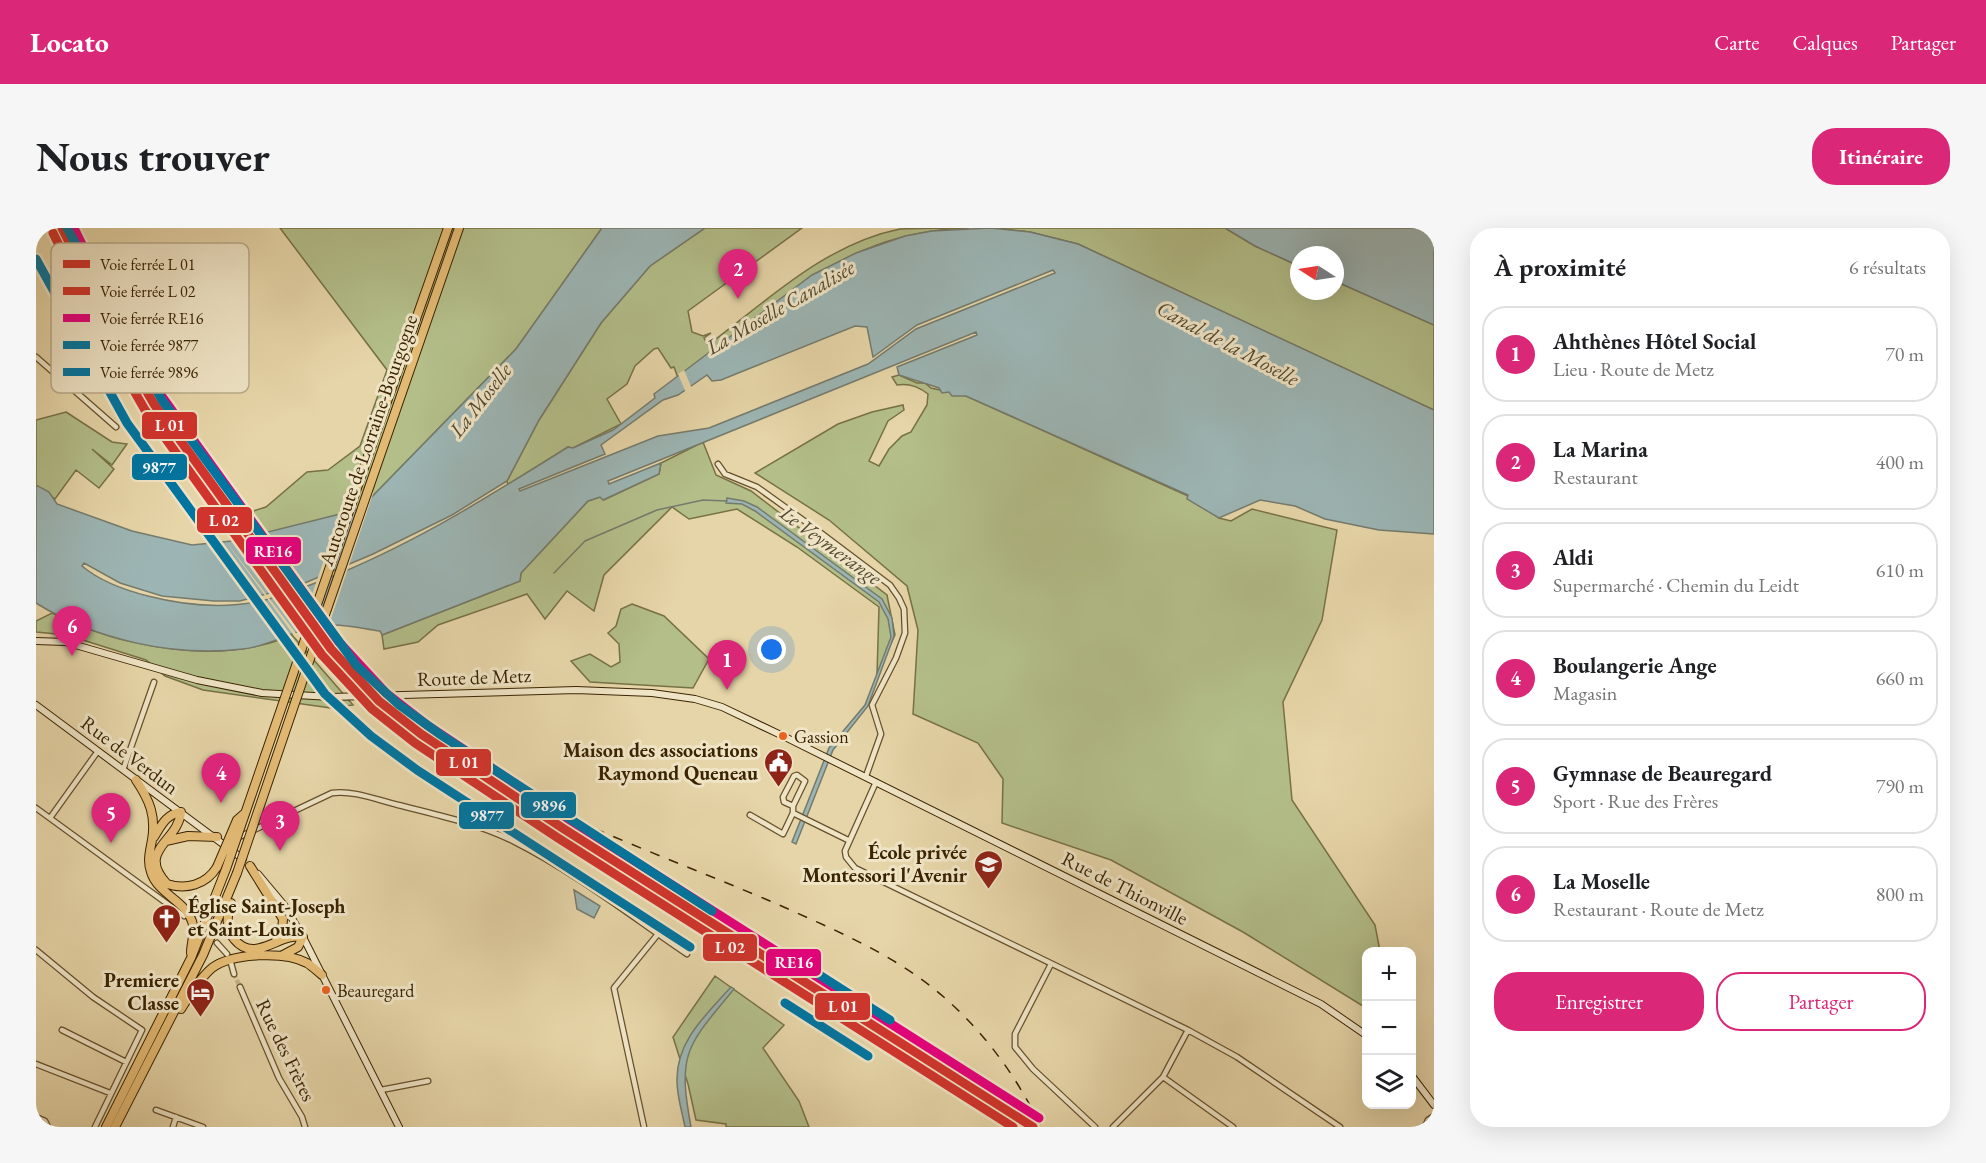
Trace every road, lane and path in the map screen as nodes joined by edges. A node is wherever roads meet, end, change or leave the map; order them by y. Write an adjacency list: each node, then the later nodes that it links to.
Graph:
1 (459, 228): 31 (highway, Autoroute de Lorraine-Bourgogne, bridge)
2 (446, 230): 30 (highway, Autoroute de Lorraine-Bourgogne, bridge)
3 (36, 357): 4 (street)
4 (51, 370)
5 (77, 393): 6 (street)
6 (116, 427)
7 (718, 464): 13 (street)
8 (36, 641): 13 (main road, Route de Metz)
9 (154, 682): 12 (street)
10 (36, 705): 11 (main road, Rue de Verdun)
11 (99, 751): 12 (main road, Rue de Verdun); 21 (street)
12 (123, 770): 14 (main road, Rue de Verdun)
13 (866, 776): 15 (main road, Rue de Thionville)
14 (136, 780): 18 (main road, Rue de Verdun); 24 (highway)
15 (876, 782): 25 (street); 49 (main road, Rue de Thionville)
16 (793, 806): 16 (street); 19 (street)
17 (36, 808): 21 (street)
18 (181, 813): 22 (main road, Rue de Verdun); 24 (highway); 26 (highway)
19 (793, 813): 20 (street); 25 (street)
20 (750, 815)
21 (50, 818): 32 (street)
22 (217, 837): 26 (highway); 27 (main road, Rue de Verdun)
23 (239, 837): 27 (street); 28 (street); 33 (street)
24 (152, 839): 41 (highway)
25 (848, 840): 43 (street)
26 (163, 843): 30 (highway)
27 (227, 844): 28 (main road, Rue de Verdun)
28 (234, 850): 29 (main road, Rue de Verdun)
29 (250, 866): 34 (main road, Rue de Verdun); 35 (highway)
30 (221, 868): 41 (highway)
31 (237, 873): 35 (highway); 50 (highway, Autoroute de Lorraine-Bourgogne)
32 (184, 916)
33 (658, 934): 39 (street); 71 (street)
34 (303, 937): 35 (highway); 40 (highway); 45 (main road, Rue de Verdun)
35 (276, 942)
36 (217, 943): 38 (street)
37 (36, 950): 51 (street)
38 (227, 954)
39 (687, 954)
40 (276, 956): 45 (highway); 50 (highway)
41 (191, 958): 65 (highway)
42 (231, 963): 44 (street)
43 (1051, 964): 48 (street); 72 (street)
44 (234, 974)
45 (322, 975): 56 (main road, Rue de Verdun)
46 (240, 987): 69 (street, Rue des Frères)
47 (62, 1030): 51 (street)
48 (1188, 1030): 53 (street); 75 (street)
49 (1362, 1032)
50 (158, 1045): 66 (highway, Autoroute de Lorraine-Bourgogne)
51 (126, 1062): 57 (street)
52 (36, 1064): 57 (street)
53 (1163, 1077): 73 (street); 74 (street)
54 (1416, 1081): 58 (main road)
55 (428, 1082): 56 (street)
56 (381, 1090): 70 (main road, Rue de Verdun)
57 (110, 1093): 64 (street)
58 (1434, 1105)
59 (156, 1110): 62 (street)
60 (1434, 1116): 76 (street)
61 (36, 1117): 63 (street)
62 (176, 1117): 67 (street); 68 (street)
63 (48, 1127)
64 (95, 1127)
65 (106, 1127)
66 (115, 1127)
67 (173, 1127)
68 (203, 1127)
69 (305, 1127)
70 (399, 1127)
71 (644, 1127)
72 (1095, 1127)
73 (1113, 1127)
74 (1233, 1127)
75 (1340, 1127)
76 (1425, 1127)

